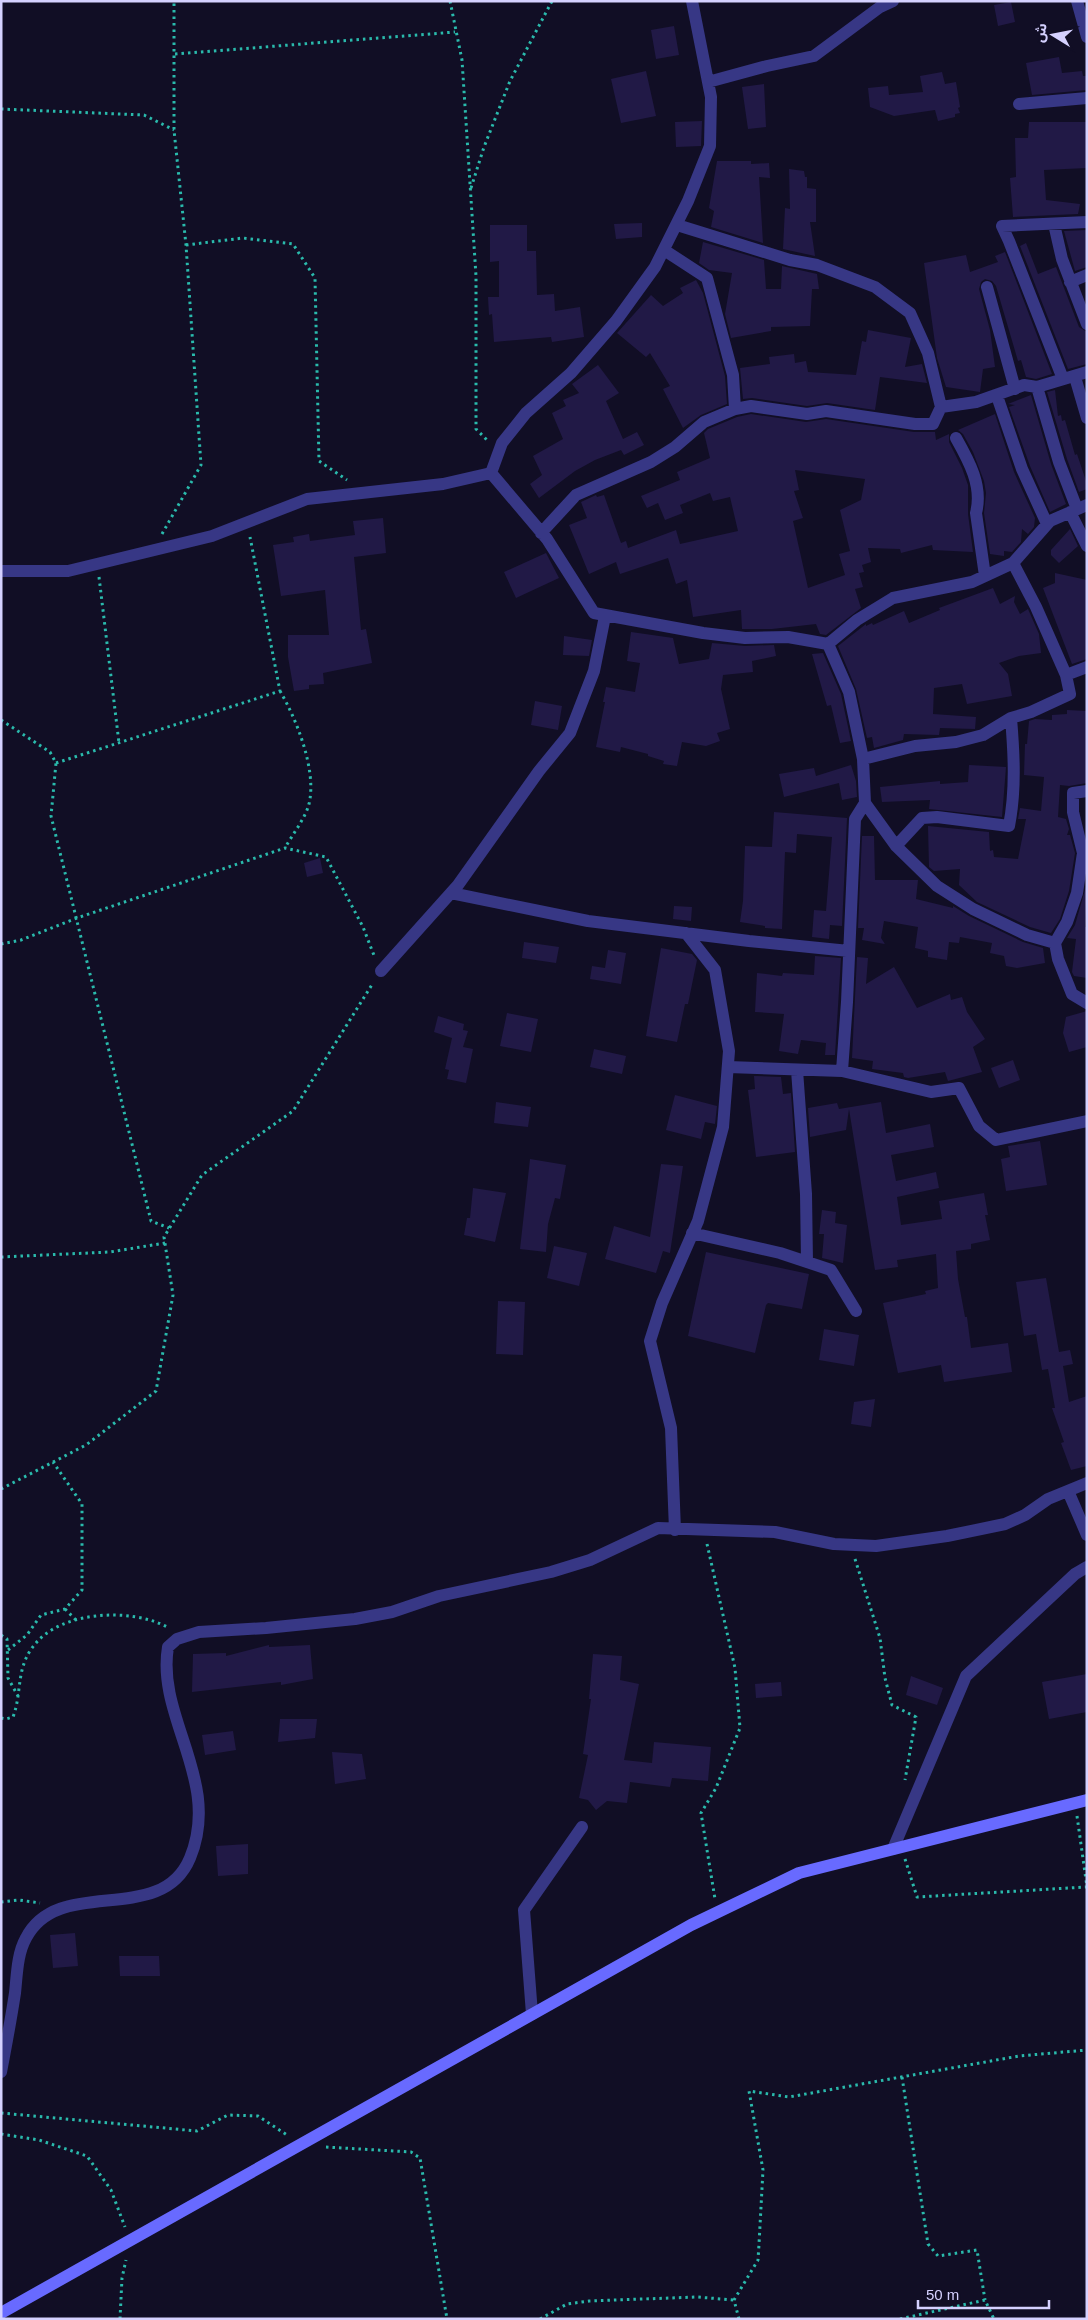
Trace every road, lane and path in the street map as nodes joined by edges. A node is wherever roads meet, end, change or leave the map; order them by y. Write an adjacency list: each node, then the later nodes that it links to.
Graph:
1 (174, 1): 9 (path)
2 (450, 1): 7 (path)
3 (552, 1): 15 (path)
4 (692, 1): 10 (street)
5 (894, 1): 10 (street)
6 (1077, 1): 8 (street)
7 (455, 32): 9 (path); 15 (path)
8 (1087, 37)
9 (175, 54): 14 (path)
10 (708, 82): 18 (street)
11 (1087, 98): 12 (street)
12 (1019, 104)
13 (1, 109): 14 (path)
14 (174, 130): 19 (path)
15 (470, 190): 34 (path)
16 (1087, 222): 17 (street)
17 (1054, 224): 22 (street); 26 (street)
18 (676, 225): 20 (street); 30 (street)
19 (186, 245): 36 (path); 42 (path)
20 (664, 250): 31 (street); 34 (street)
21 (1087, 275): 22 (street)
22 (1070, 282): 24 (street)
23 (987, 287): 28 (street)
24 (1087, 324)
25 (1087, 372): 26 (street)
26 (1069, 378): 27 (street); 32 (street)
27 (1036, 387): 28 (street); 37 (street)
28 (1015, 389): 29 (street)
29 (997, 396): 30 (street); 39 (street)
30 (941, 407): 31 (street)
31 (735, 409): 40 (street)
32 (1087, 418)
33 (956, 438): 46 (street)
34 (498, 452): 35 (street)
35 (491, 473): 36 (street); 40 (street)
36 (362, 493): 38 (street)
37 (1078, 509): 39 (street); 41 (street)
38 (247, 522): 42 (street); 51 (path)
39 (1047, 524): 43 (street)
40 (541, 533): 47 (street)
41 (1087, 546)
42 (152, 550): 44 (street)
43 (1013, 563): 46 (street); 50 (street)
44 (97, 564): 45 (street); 54 (path)
45 (1, 571)
46 (985, 576): 48 (street)
47 (605, 616): 48 (street); 61 (street)
48 (828, 644): 55 (street)
49 (1087, 667): 50 (street)
50 (1066, 675): 52 (street)
51 (280, 691): 54 (path); 60 (path)
52 (1011, 718): 55 (street); 59 (street)
53 (1, 720): 56 (path)
54 (119, 743): 56 (path)
55 (863, 759): 58 (street)
56 (56, 763): 62 (path)
57 (1087, 790): 64 (street)
58 (865, 803): 59 (street); 66 (street)
59 (896, 846): 64 (street)
60 (285, 848): 62 (path); 67 (path)
61 (450, 893): 63 (street); 67 (street)
62 (77, 918): 65 (path); 73 (path)
63 (686, 933): 66 (street); 69 (street)
64 (1055, 943): 68 (street)
65 (1, 944)
66 (849, 951): 71 (street)
67 (381, 971): 73 (path)
68 (1087, 1003)
69 (728, 1067): 70 (street); 74 (street)
70 (796, 1070): 71 (street); 77 (street)
71 (842, 1071): 72 (street)
72 (1087, 1121)
73 (169, 1228): 75 (path)
74 (692, 1234): 77 (street); 83 (street)
75 (165, 1243): 76 (path); 79 (path)
76 (1, 1257)
77 (807, 1262): 78 (street)
78 (856, 1311)
79 (53, 1462): 81 (path); 88 (path)
80 (1087, 1484): 82 (street)
81 (1, 1489)
82 (1068, 1491): 85 (street); 86 (street)
83 (675, 1530): 84 (street); 91 (street)
84 (704, 1530): 86 (street); 102 (path)
85 (1087, 1535)
86 (851, 1545): 95 (path)
87 (1087, 1567): 98 (street)
88 (65, 1609): 89 (path); 92 (path)
89 (76, 1620): 91 (path); 93 (path)
90 (1, 1635): 92 (path)
91 (184, 1637): 101 (street)
92 (8, 1650): 93 (path)
93 (18, 1696): 94 (path)
94 (1, 1718)
95 (904, 1783)
96 (1081, 1801): 98 (street); 99 (path)
97 (582, 1827): 103 (street)
98 (897, 1848): 99 (path); 102 (street)
99 (1087, 1887)
100 (1, 1902): 101 (path)
101 (65, 1907): 105 (street)
102 (718, 1912): 103 (street)
103 (532, 2014): 109 (street)
104 (1087, 2050): 106 (path)
105 (1, 2072)
106 (902, 2077): 111 (path); 112 (path)
107 (1, 2113): 109 (path)
108 (1, 2134): 110 (path)
109 (303, 2144): 110 (street); 115 (path)
110 (130, 2241): 113 (street); 114 (path)
111 (734, 2300): 116 (path); 117 (path)
112 (985, 2300): 118 (path); 119 (path)
113 (1, 2314)
114 (120, 2319)
115 (447, 2319)
116 (540, 2319)
117 (739, 2319)
118 (900, 2319)
119 (994, 2319)

